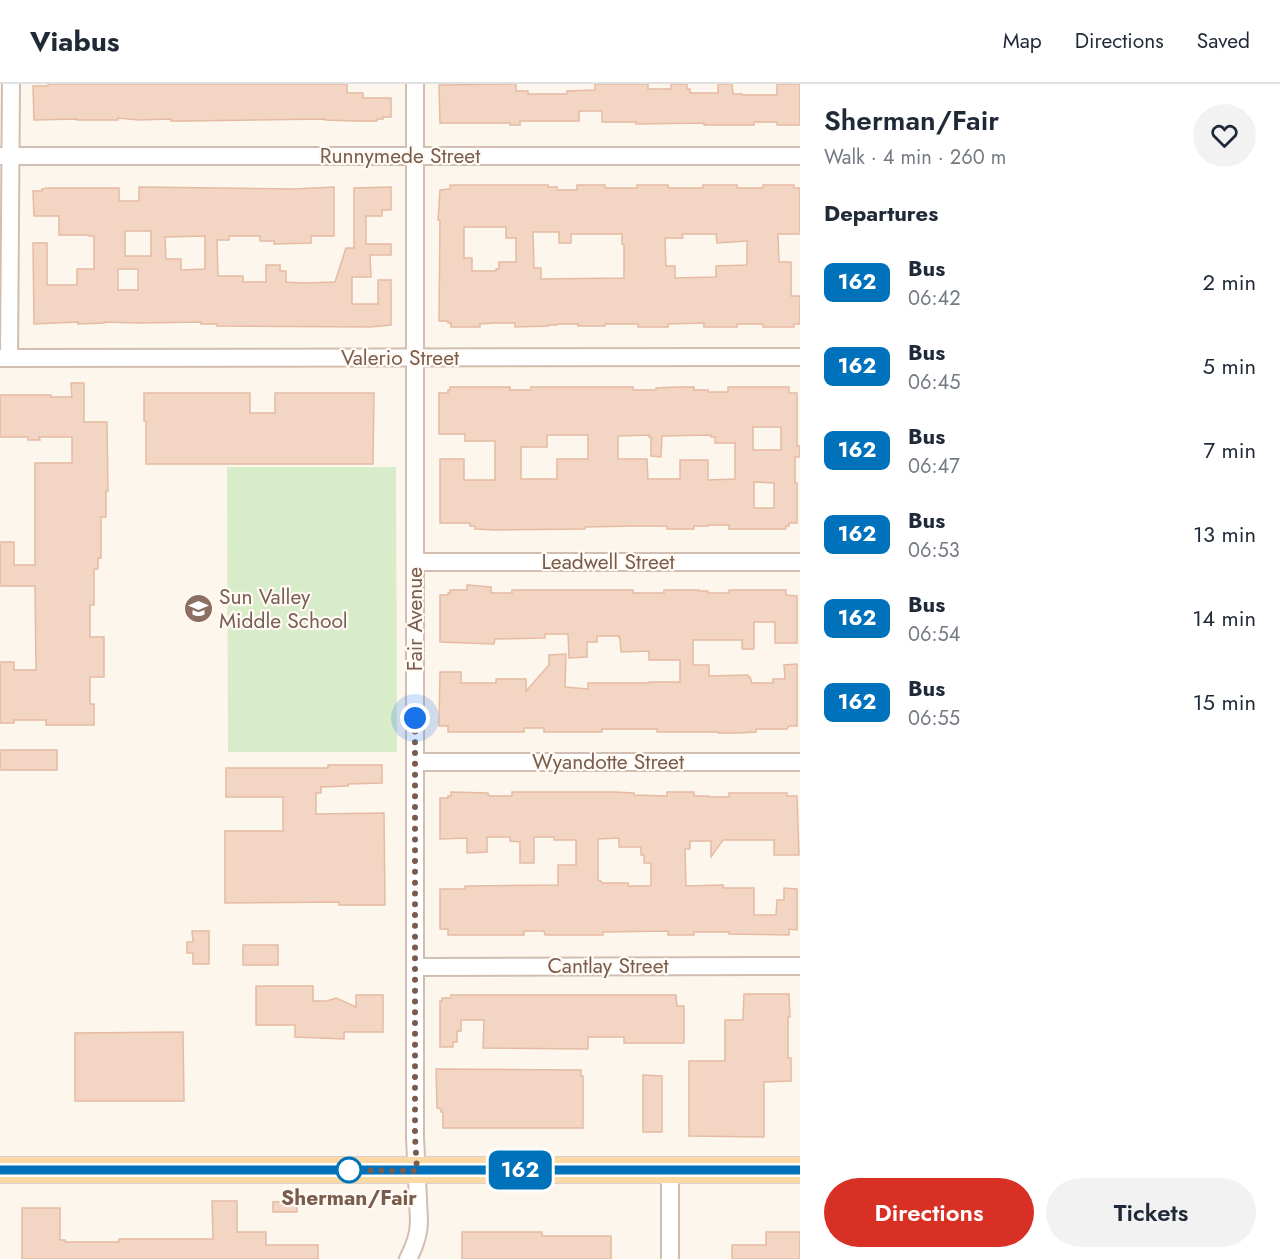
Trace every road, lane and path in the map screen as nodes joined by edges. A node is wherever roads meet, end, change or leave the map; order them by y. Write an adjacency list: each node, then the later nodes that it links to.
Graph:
1 (11, 84): 3 (street)
2 (415, 84): 4 (street, Fair Avenue)
3 (6, 156): 4 (street, Runnymede Street); 7 (street)
4 (415, 156): 5 (street, Runnymede Street); 8 (street, Fair Avenue)
5 (800, 156)
6 (800, 357): 8 (street, Valerio Street)
7 (5, 358): 8 (street, Valerio Street)
8 (416, 358): 9 (street, Fair Avenue)
9 (416, 562): 10 (street, Leadwell Street); 11 (street, Fair Avenue)
10 (800, 562)
11 (415, 762): 12 (street, Wyandotte Street); 14 (street, Fair Avenue)
12 (800, 762)
13 (800, 966): 14 (street, Cantlay Street)
14 (416, 967): 17 (street, Fair Avenue)
15 (0, 1170): 17 (main road)
16 (800, 1170): 18 (main road)
17 (417, 1171): 18 (main road); 19 (street, Fair Avenue)
18 (670, 1171): 20 (street)
19 (408, 1259)
20 (670, 1259)

